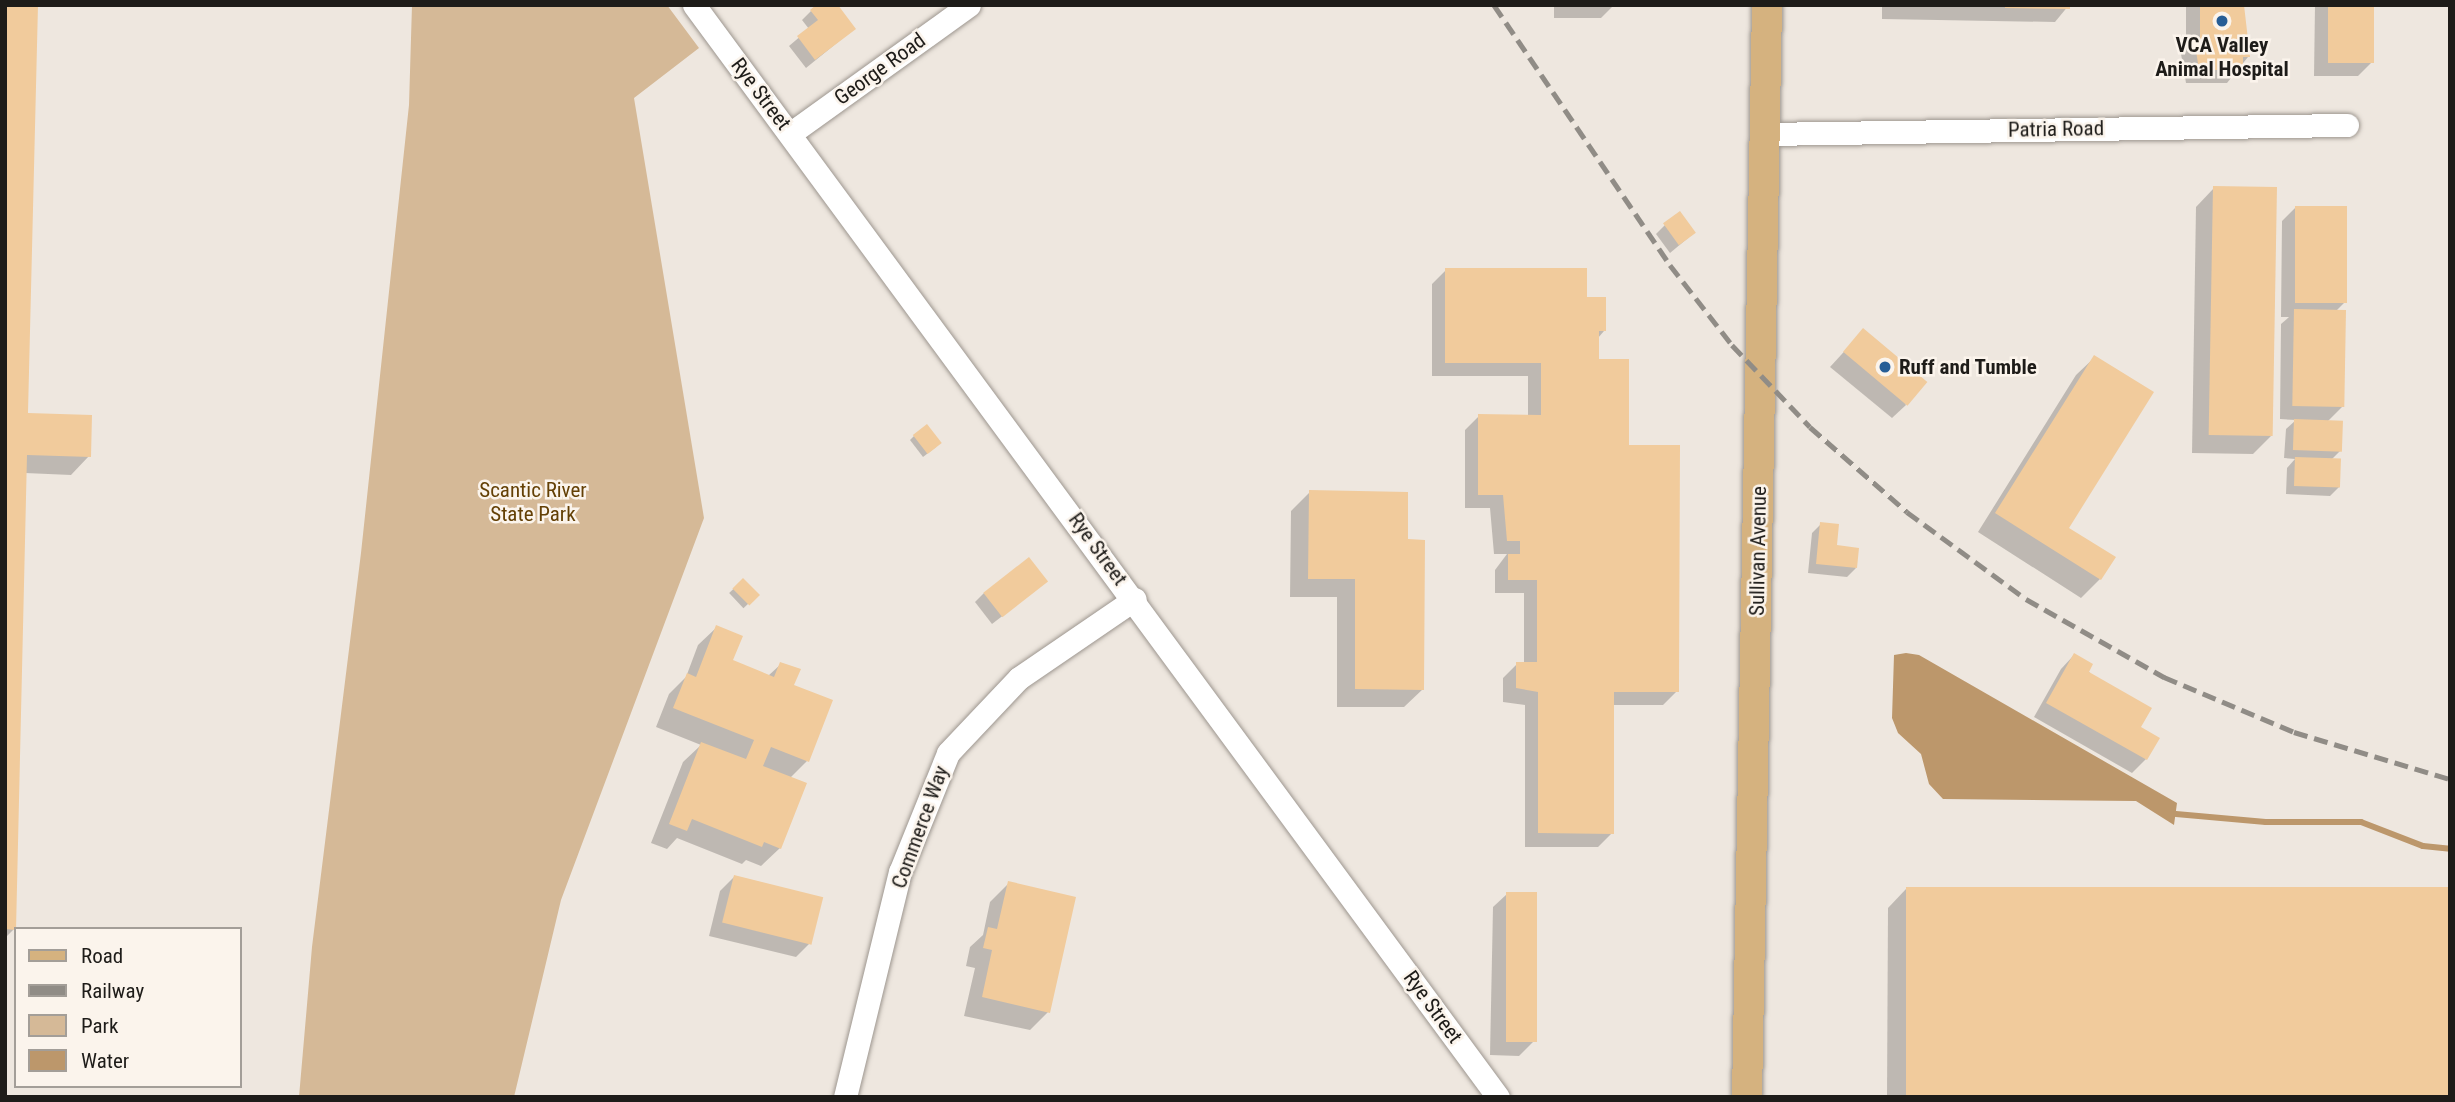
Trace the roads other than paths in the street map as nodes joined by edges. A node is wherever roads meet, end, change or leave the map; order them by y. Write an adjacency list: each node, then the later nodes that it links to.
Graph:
1 (694, 5): 5 (street, Rye Street)
2 (969, 5): 5 (street, George Road)
3 (1766, 5): 6 (main road, Sullivan Avenue)
4 (2347, 125): 6 (street, Patria Road)
5 (791, 133): 7 (street, Rye Street)
6 (1765, 134): 10 (main road, Sullivan Avenue)
7 (1135, 599): 8 (street, Commerce Way); 9 (street, Rye Street)
8 (845, 1097)
9 (1499, 1097)
10 (1747, 1097)

